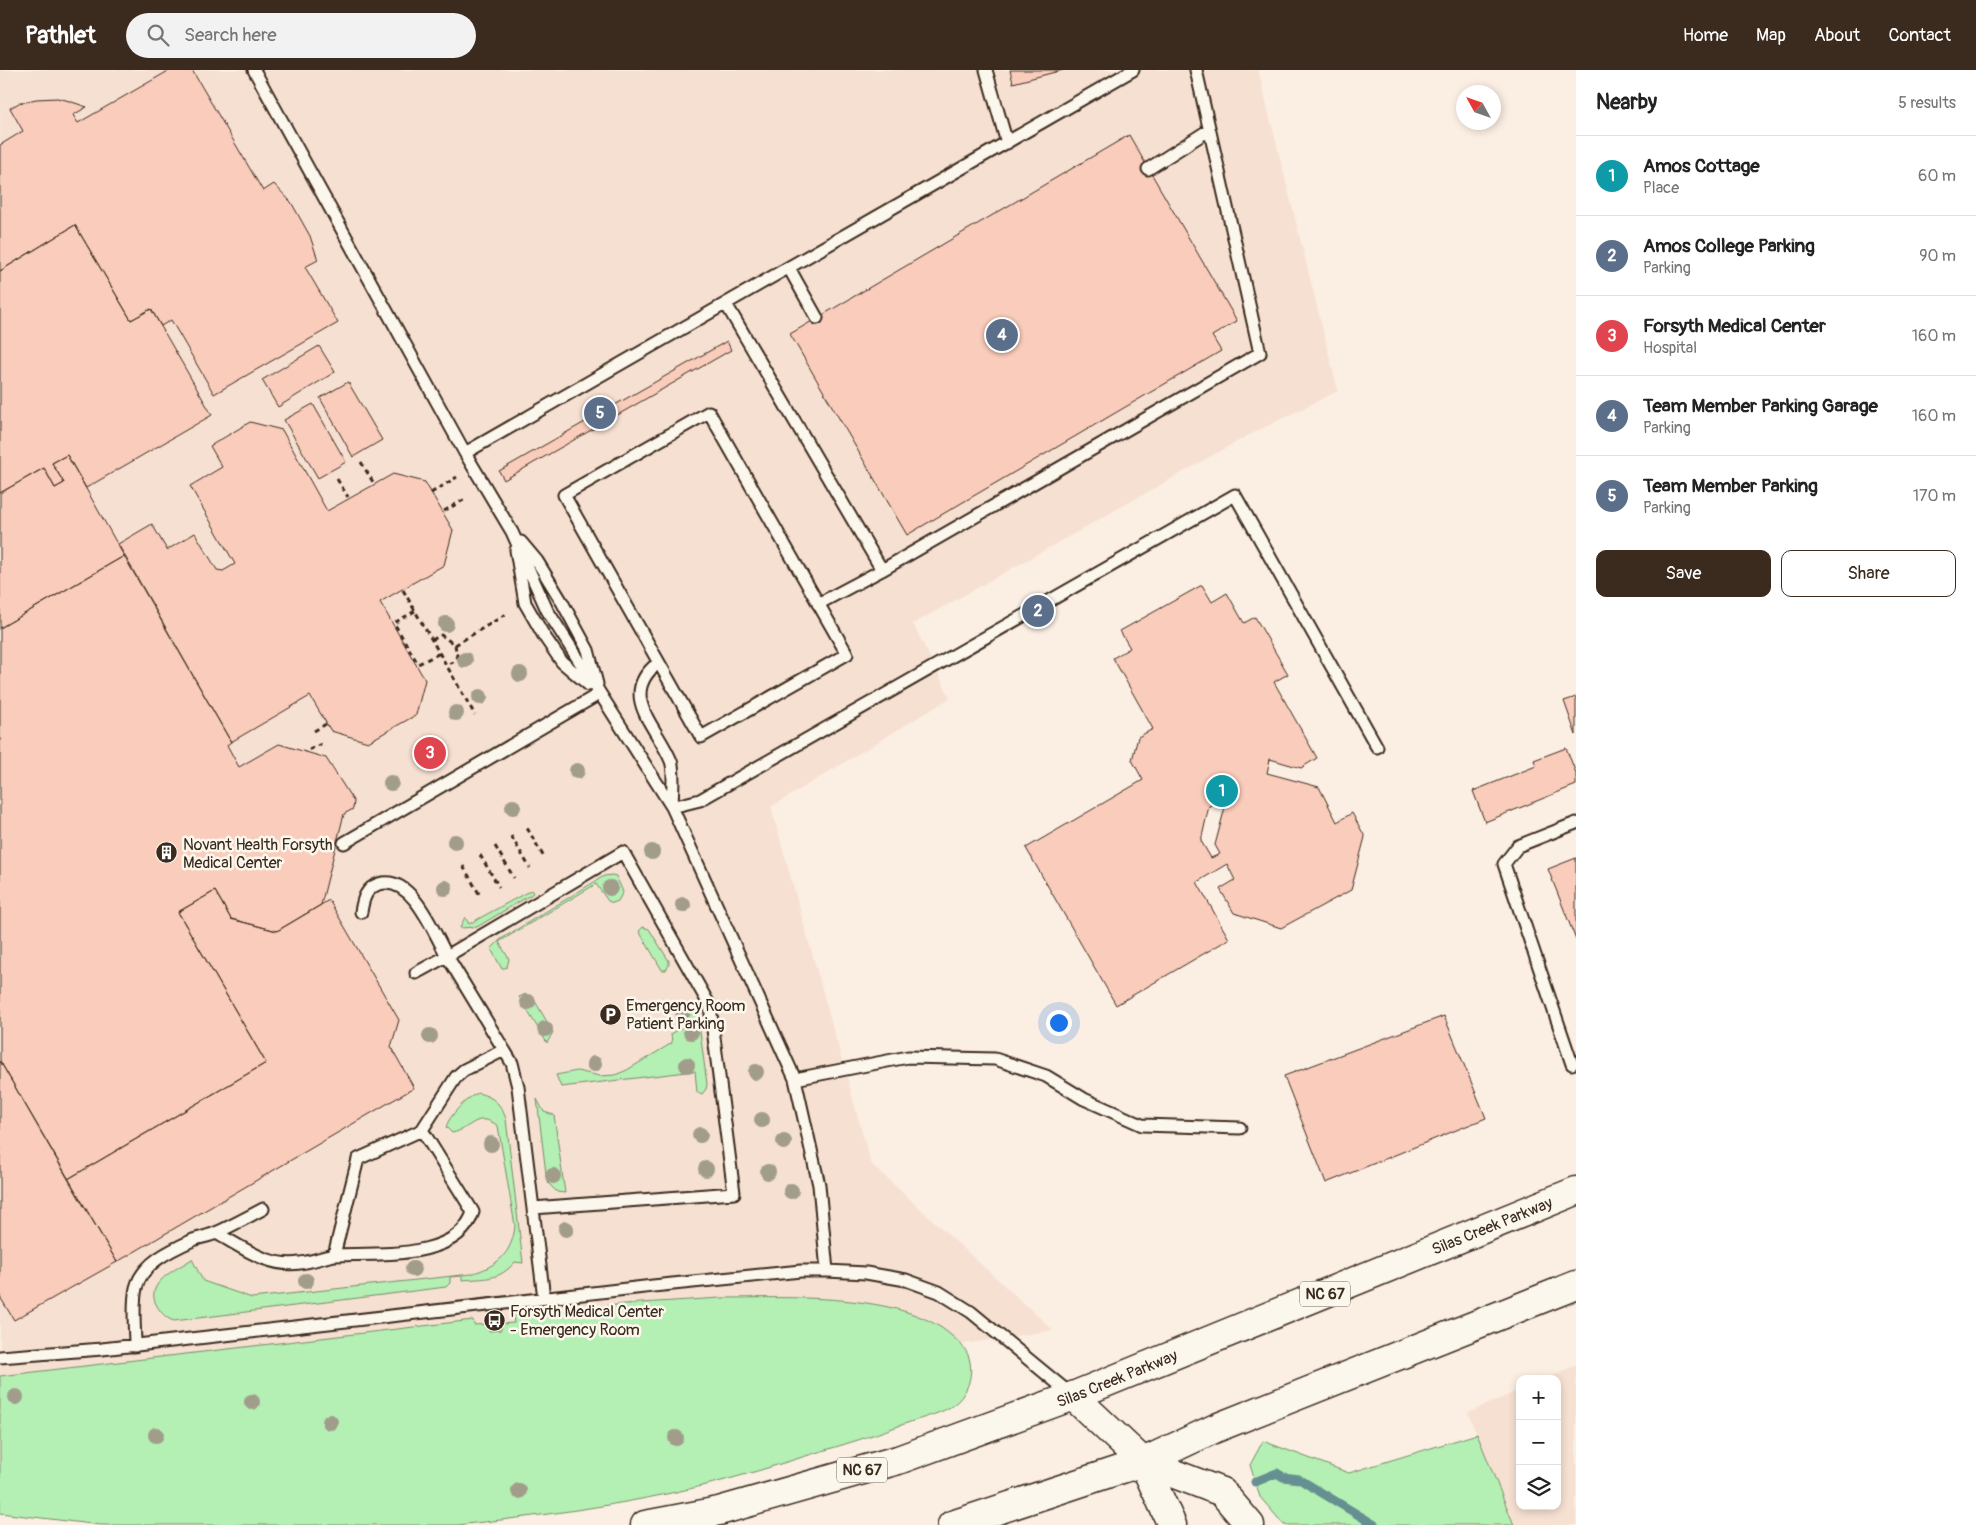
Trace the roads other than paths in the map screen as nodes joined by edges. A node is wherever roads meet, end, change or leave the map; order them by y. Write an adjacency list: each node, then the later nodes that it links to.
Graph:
1 (254, 70): 11 (lane)
2 (986, 70): 6 (lane)
3 (1134, 70): 6 (lane)
4 (1196, 70): 5 (lane)
5 (1209, 130): 7 (lane); 13 (lane)
6 (1007, 143): 8 (lane)
7 (1148, 169)
8 (789, 268): 9 (lane); 10 (lane)
9 (726, 304): 11 (lane); 13 (lane)
10 (817, 318)
11 (466, 453): 12 (lane)
12 (512, 532): 16 (lane); 16 (lane); 16 (lane)
13 (882, 570): 14 (lane)
14 (818, 604): 15 (lane); 15 (lane)
15 (658, 662): 18 (lane)
16 (599, 694): 18 (lane); 20 (lane)
17 (1377, 747): 18 (lane)
18 (672, 807): 26 (lane)
19 (1576, 823): 25 (lane)
20 (344, 843)
21 (361, 912): 22 (lane)
22 (447, 956): 23 (lane); 24 (lane); 30 (lane)
23 (416, 973)
24 (504, 1050): 28 (lane); 30 (lane)
25 (1572, 1064)
26 (795, 1079): 27 (lane); 34 (lane)
27 (1240, 1128)
28 (422, 1130): 33 (lane); 33 (lane)
29 (1576, 1191): 39 (main road, Silas Creek Parkway / NC 67)
30 (533, 1208): 36 (lane)
31 (263, 1209): 32 (lane)
32 (216, 1233): 33 (lane); 37 (lane)
33 (334, 1255)
34 (827, 1271): 36 (lane); 39 (lane)
35 (1576, 1285): 40 (main road)
36 (544, 1298): 37 (lane)
37 (135, 1346): 38 (lane)
38 (0, 1357)
39 (1073, 1396): 40 (main road); 41 (main road, Silas Creek Parkway / NC 67)
40 (1143, 1462): 42 (main road); 43 (main road); 44 (main road)
41 (645, 1525)
42 (952, 1525)
43 (1172, 1525)
44 (1250, 1525)

